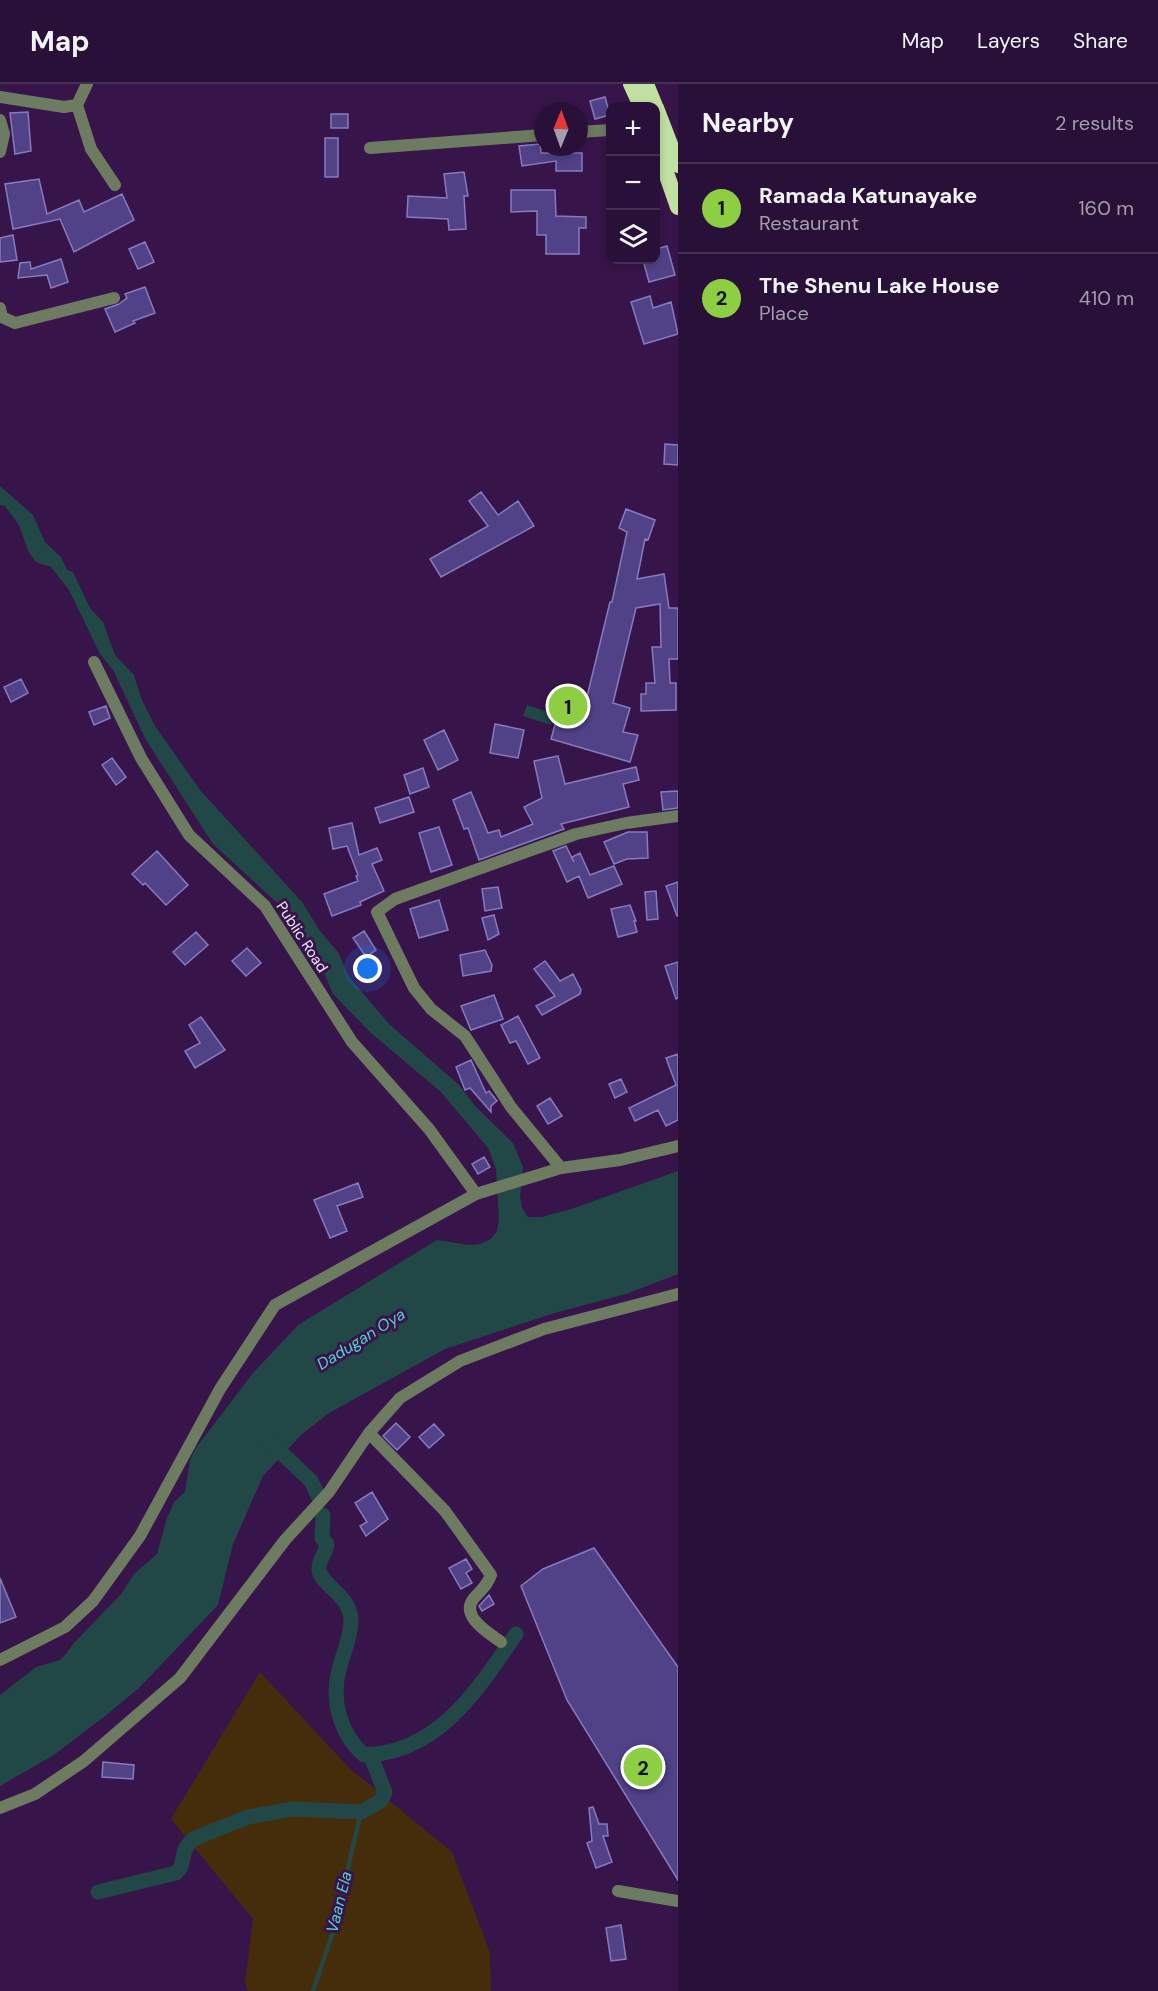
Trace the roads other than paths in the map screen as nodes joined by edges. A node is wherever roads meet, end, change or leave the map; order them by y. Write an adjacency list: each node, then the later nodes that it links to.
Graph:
1 (87, 84): 7 (street)
2 (631, 84): 5 (highway)
3 (646, 84): 6 (highway)
4 (0, 97): 7 (street)
5 (639, 102)
6 (653, 102)
7 (77, 105): 17 (street)
8 (0, 120): 14 (street)
9 (660, 120): 16 (highway)
10 (606, 130): 11 (street)
11 (588, 131)
12 (534, 136): 13 (street)
13 (370, 148)
14 (0, 152)
15 (660, 155): 18 (highway)
16 (678, 165)
17 (115, 185)
18 (678, 207)
19 (114, 298): 20 (street)
20 (0, 308)
21 (94, 662): 25 (street, Public Road)
22 (678, 816): 24 (street)
23 (678, 1146): 24 (street)
24 (561, 1168): 25 (street)
25 (476, 1194): 29 (street)
26 (678, 1294): 27 (street)
27 (369, 1433): 28 (street); 30 (street)
28 (501, 1642)
29 (0, 1660)
30 (0, 1808)
31 (618, 1891): 32 (street)
32 (678, 1901)

